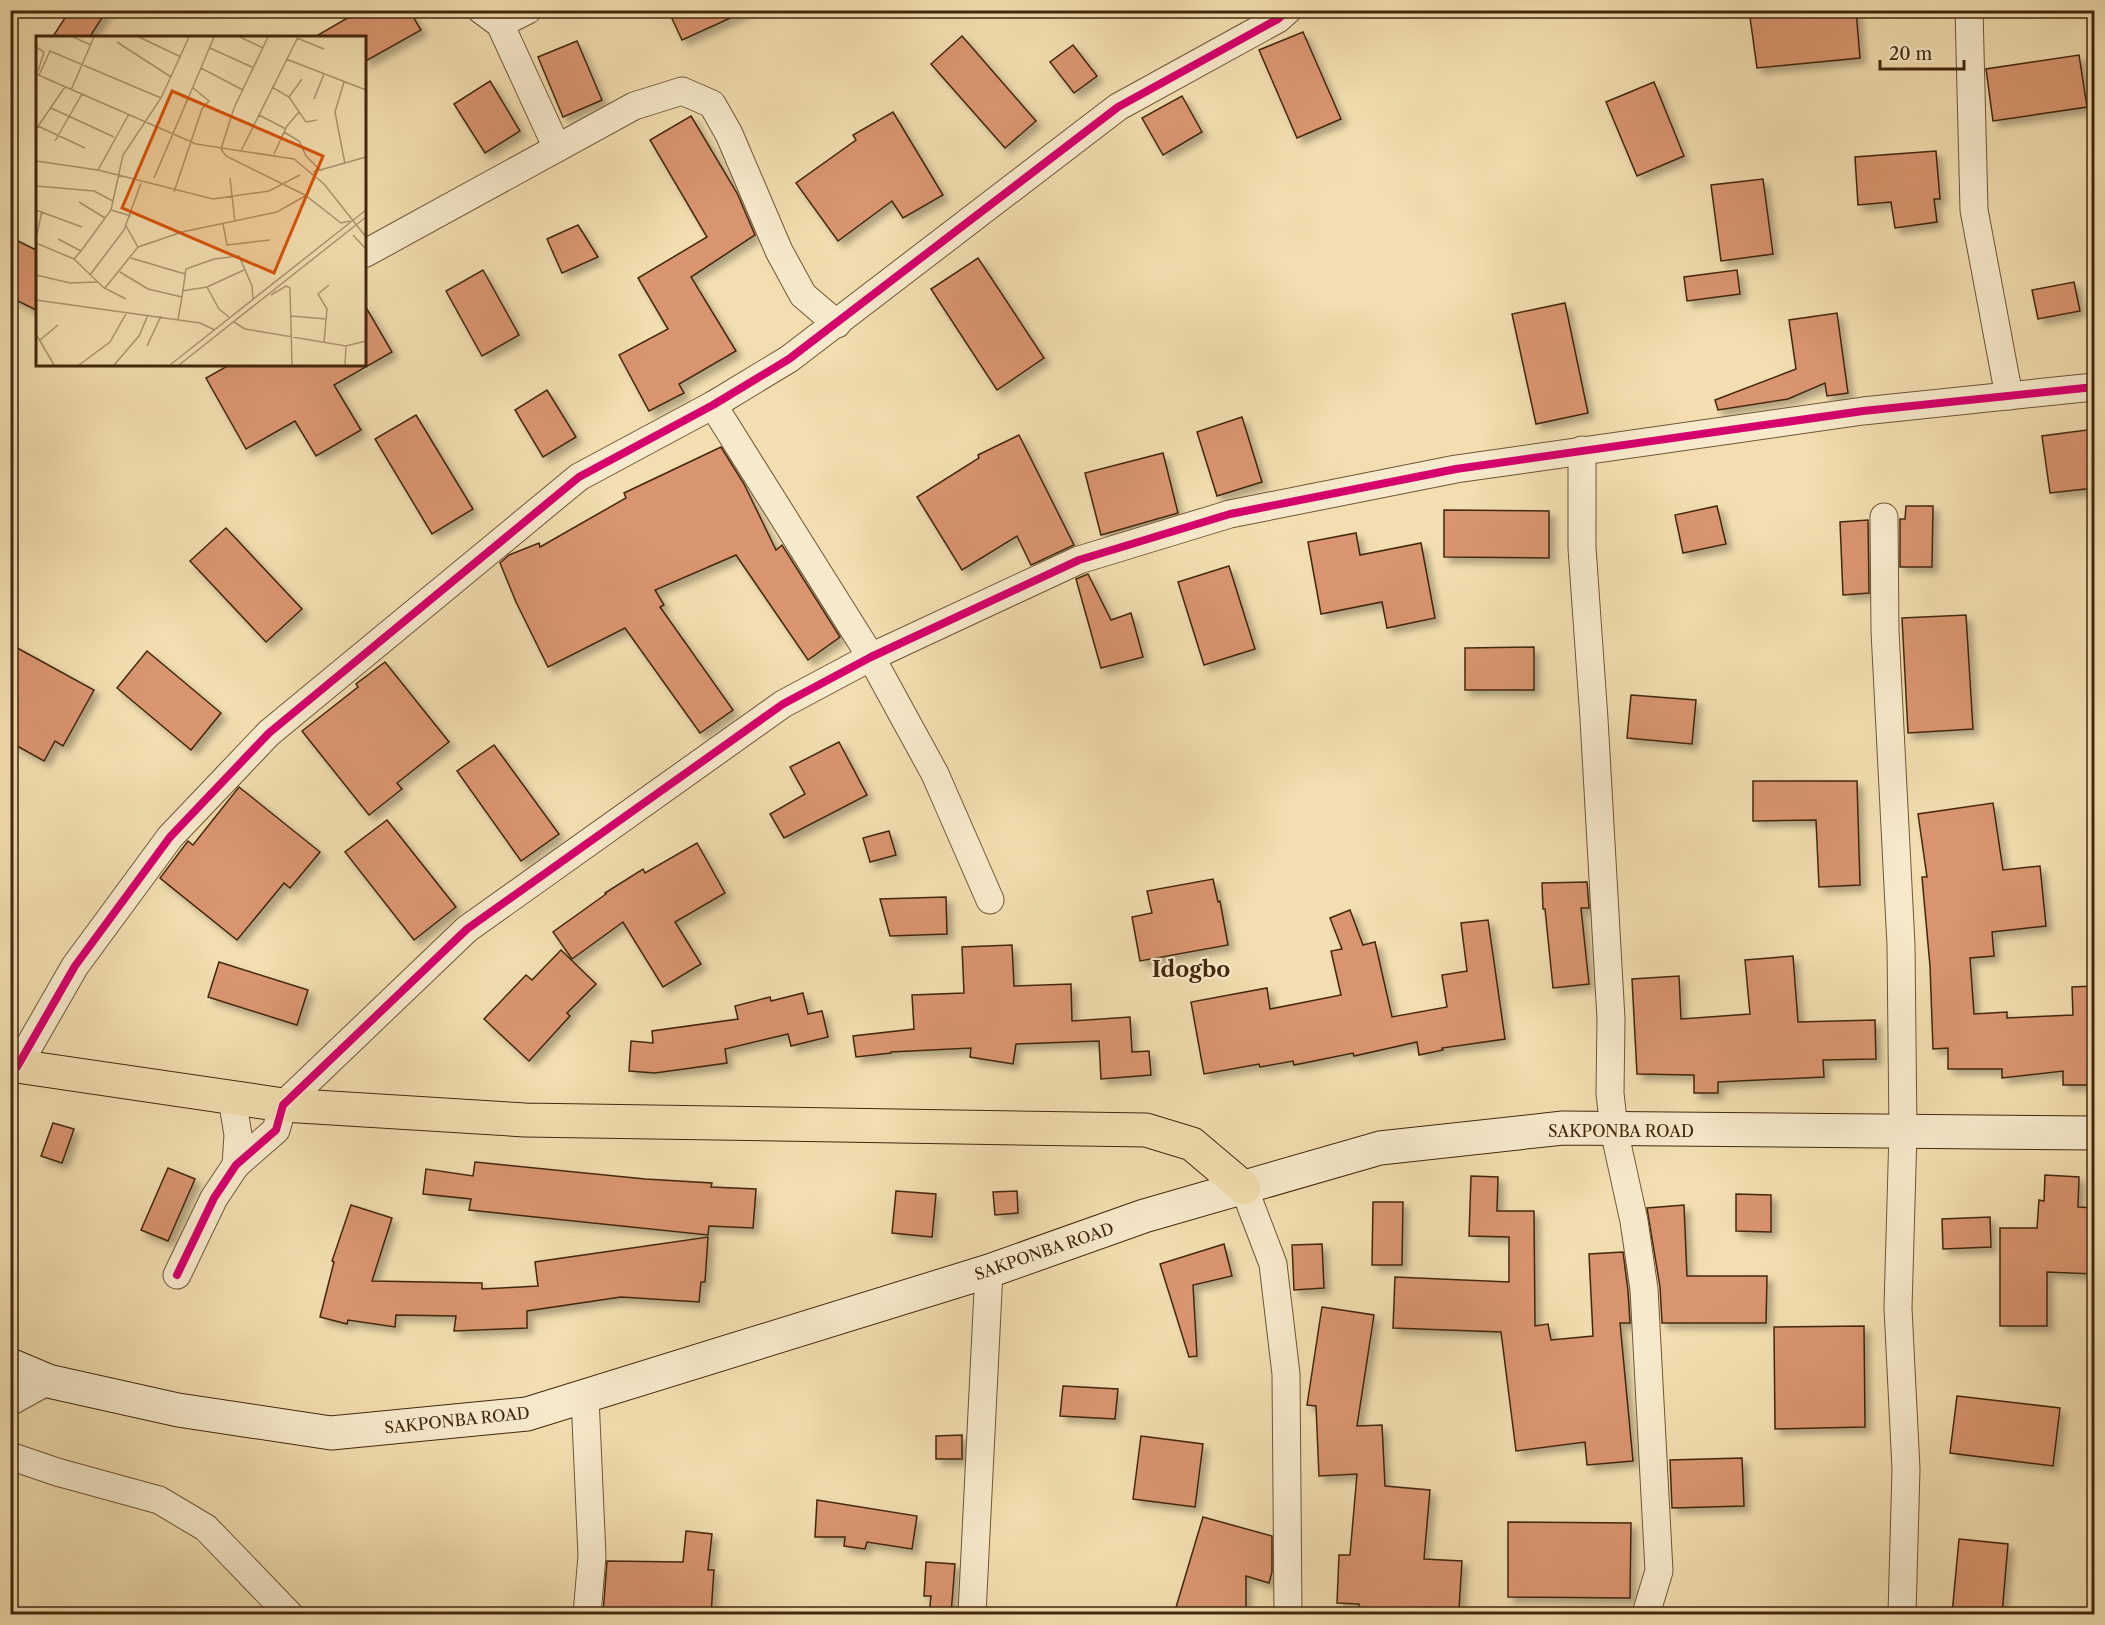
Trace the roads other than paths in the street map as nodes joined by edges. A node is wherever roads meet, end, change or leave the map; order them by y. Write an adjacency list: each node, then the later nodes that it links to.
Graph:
1 (528, 10): 4 (street)
2 (1287, 10): 7 (street)
3 (1969, 10): 9 (street)
4 (490, 17): 5 (street)
5 (557, 148): 6 (street); 7 (street)
6 (366, 253)
7 (837, 324): 10 (street)
8 (2094, 387): 9 (street)
9 (2009, 396): 11 (street)
10 (713, 405): 13 (street); 15 (street)
11 (1582, 450): 13 (street); 18 (street)
12 (1884, 517): 19 (street)
13 (871, 657): 14 (street); 17 (street)
14 (990, 900)
15 (14, 1066): 16 (highway)
16 (232, 1098): 17 (highway); 21 (street)
17 (283, 1105): 21 (street); 22 (highway)
18 (1614, 1130): 19 (main road, SAKPONBA ROAD); 22 (main road, SAKPONBA ROAD); 34 (street)
19 (1903, 1132): 20 (main road, SAKPONBA ROAD); 35 (street)
20 (2094, 1133)
21 (236, 1165): 24 (street)
22 (1244, 1188): 23 (main road, SAKPONBA ROAD); 33 (street)
23 (989, 1271): 27 (main road, SAKPONBA ROAD); 32 (street)
24 (177, 1275)
25 (10, 1365): 26 (main road, SAKPONBA ROAD)
26 (48, 1381): 27 (main road, SAKPONBA ROAD); 28 (street)
27 (585, 1397): 31 (street)
28 (10, 1402)
29 (10, 1456): 30 (street)
30 (289, 1614)
31 (587, 1614)
32 (972, 1614)
33 (1288, 1614)
34 (1646, 1614)
35 (1902, 1614)

